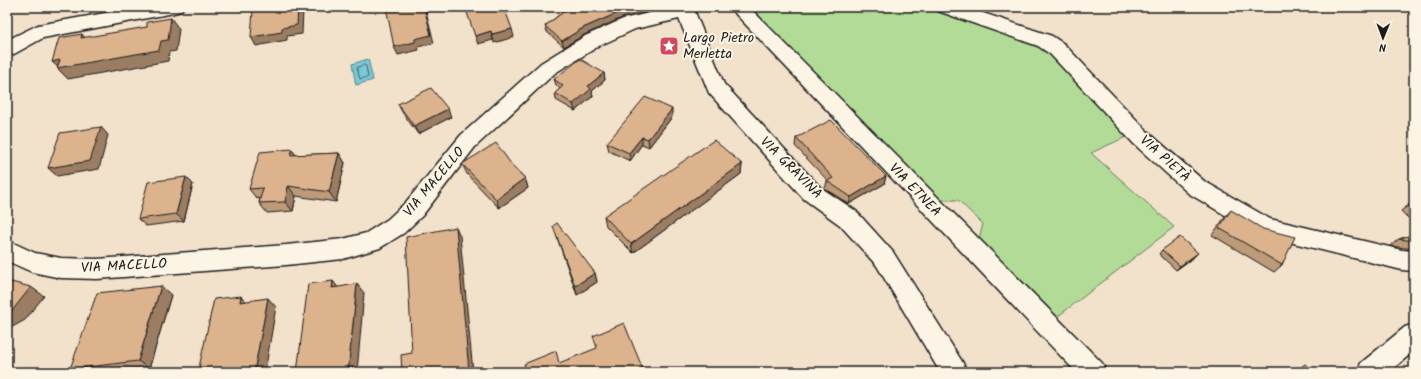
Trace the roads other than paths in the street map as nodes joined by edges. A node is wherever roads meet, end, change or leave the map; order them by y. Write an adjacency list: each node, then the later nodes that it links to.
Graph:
1 (174, 7): 5 (street)
2 (738, 7): 10 (street, VIA ETNEA)
3 (945, 7): 7 (street, VIA PIETÀ)
4 (684, 9): 6 (street, VIA MACELLO); 9 (street, VIA GRAVINA)
5 (7, 49)
6 (7, 250)
7 (1414, 261)
8 (1414, 335): 11 (street)
9 (954, 372)
10 (1093, 372)
11 (1370, 372)

